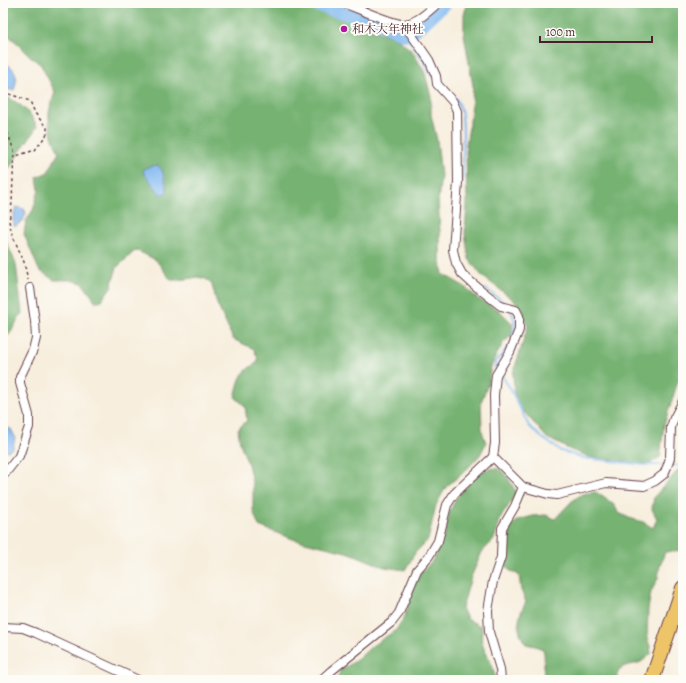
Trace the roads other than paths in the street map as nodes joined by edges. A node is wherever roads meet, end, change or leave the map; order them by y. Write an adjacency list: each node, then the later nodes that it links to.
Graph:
1 (343, 3): 3 (street)
2 (438, 3): 3 (street)
3 (405, 25): 6 (street)
4 (30, 288): 7 (street)
5 (683, 401): 8 (street)
6 (492, 457): 8 (street); 12 (street)
7 (3, 476)
8 (522, 487): 13 (street)
9 (683, 588): 14 (highway)
10 (3, 626): 11 (street)
11 (138, 680)
12 (321, 680)
13 (501, 680)
14 (652, 680)

